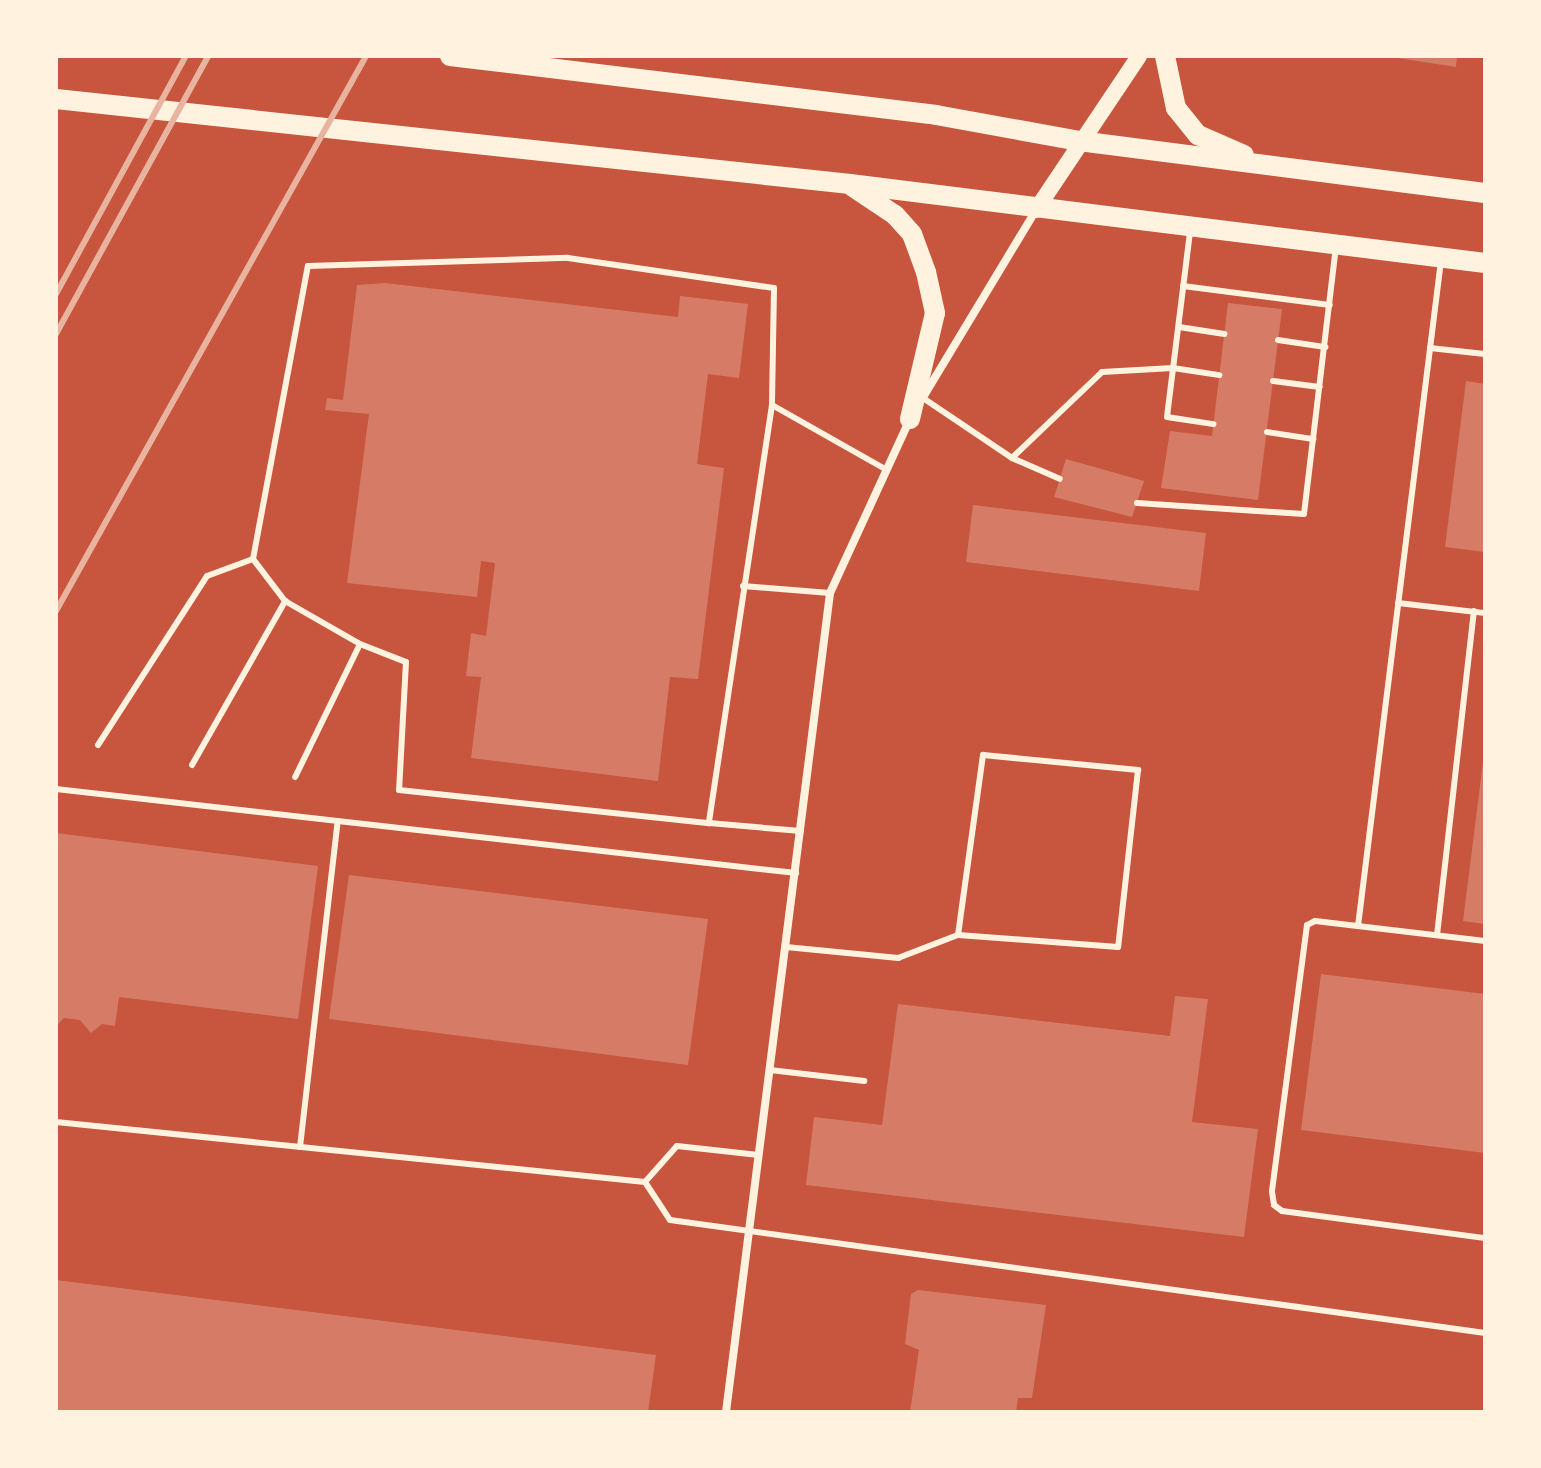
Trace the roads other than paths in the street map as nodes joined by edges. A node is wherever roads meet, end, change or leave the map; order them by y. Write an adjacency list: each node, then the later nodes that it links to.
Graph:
1 (450, 56): 5 (main road)
2 (1139, 56): 5 (main road)
3 (1165, 56): 6 (main road)
4 (56, 99): 7 (main road)
5 (1079, 141): 6 (main road); 9 (main road)
6 (1266, 164): 8 (main road)
7 (850, 184): 9 (main road); 28 (main road)
8 (1485, 193)
9 (1036, 210): 10 (main road); 26 (street)
10 (1191, 228): 11 (main road); 14 (lane)
11 (1337, 246): 12 (main road); 15 (lane)
12 (1441, 258): 13 (main road); 20 (lane)
13 (1485, 263)
14 (1183, 286): 15 (lane); 16 (lane)
15 (1330, 305): 19 (lane)
16 (1179, 327): 17 (lane); 22 (lane)
17 (1224, 334)
18 (1278, 340): 19 (lane)
19 (1325, 347): 25 (lane)
20 (1430, 348): 21 (lane); 40 (lane)
21 (1485, 354)
22 (1173, 368): 23 (lane); 29 (lane); 32 (lane)
23 (1219, 375)
24 (1273, 381): 25 (lane)
25 (1320, 387): 31 (lane)
26 (923, 398): 28 (street); 32 (lane)
27 (772, 405): 33 (lane); 36 (lane); 37 (lane)
28 (910, 419): 33 (street)
29 (1213, 424)
30 (1267, 432): 31 (lane)
31 (1313, 439): 35 (lane)
32 (1012, 458): 34 (lane)
33 (887, 470): 38 (street)
34 (1060, 479)
35 (1137, 503)
36 (253, 559): 39 (lane); 44 (lane)
37 (743, 586): 38 (lane); 49 (lane)
38 (830, 593): 50 (street)
39 (285, 601): 43 (lane); 45 (lane)
40 (1398, 603): 41 (lane); 52 (lane)
41 (1474, 611): 42 (lane); 54 (lane)
42 (1485, 613)
43 (360, 644): 46 (lane); 49 (lane)
44 (98, 745)
45 (192, 765)
46 (295, 777)
47 (56, 789): 48 (lane)
48 (338, 821): 51 (lane); 60 (lane)
49 (709, 823): 50 (lane)
50 (801, 831): 51 (street)
51 (796, 873): 56 (street)
52 (1358, 926): 54 (lane); 64 (lane)
53 (958, 935): 53 (lane); 56 (lane)
54 (1437, 935): 55 (lane)
55 (1485, 941)
56 (786, 947): 57 (street)
57 (770, 1070): 58 (lane); 61 (street)
58 (864, 1081)
59 (56, 1122): 60 (lane)
60 (300, 1147): 62 (lane)
61 (759, 1155): 62 (lane); 63 (street)
62 (645, 1182): 63 (lane)
63 (750, 1229): 65 (lane); 66 (street)
64 (1485, 1238)
65 (1485, 1333)
66 (726, 1412)

